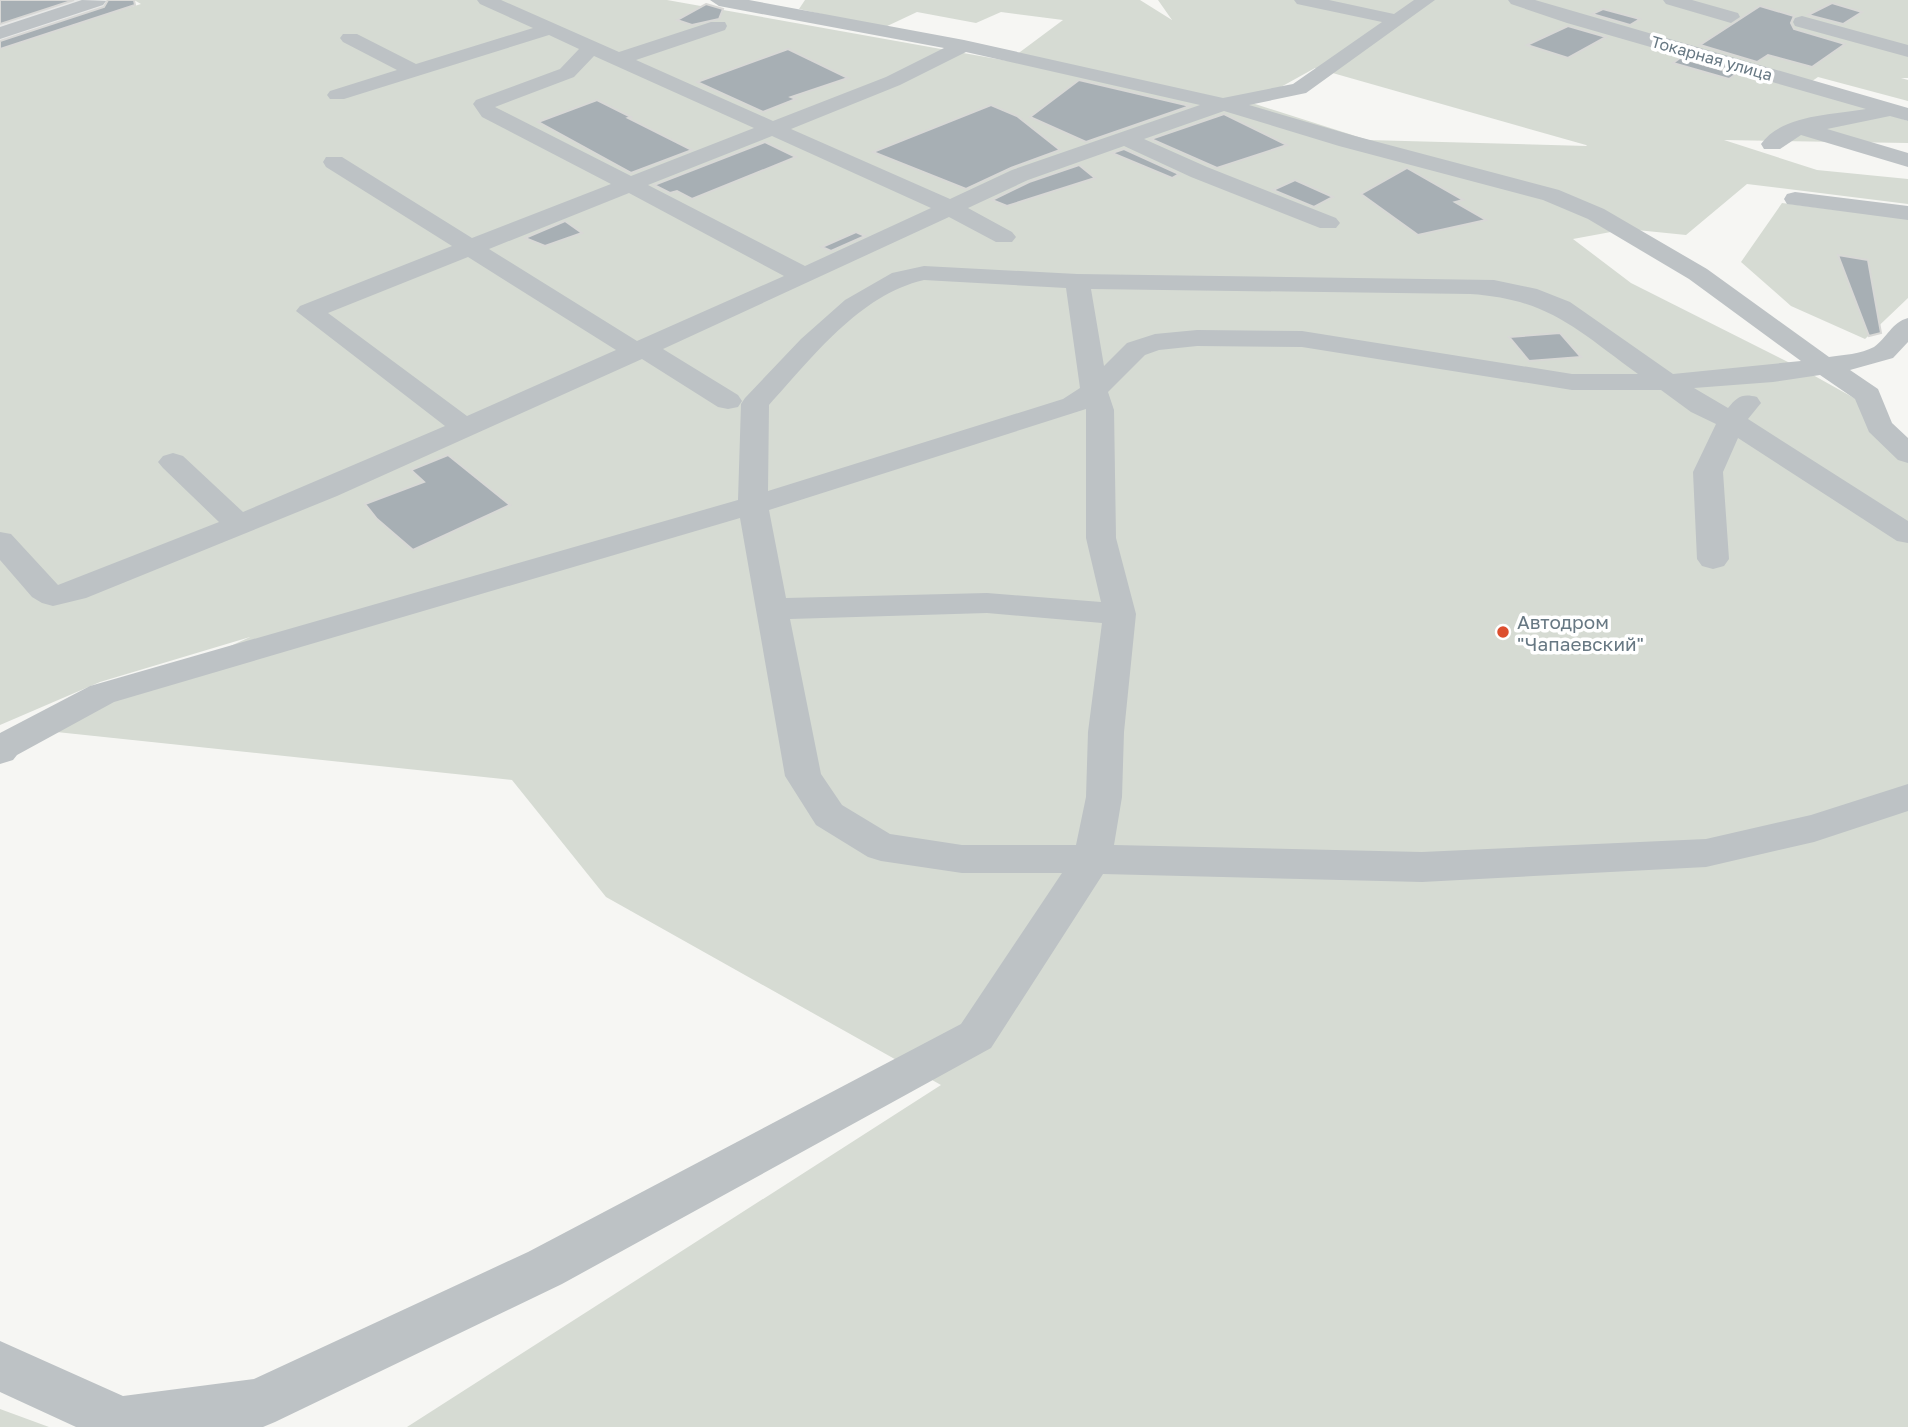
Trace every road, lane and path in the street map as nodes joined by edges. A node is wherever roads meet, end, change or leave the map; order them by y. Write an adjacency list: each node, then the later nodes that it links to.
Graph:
1 (94, 0): 13 (street)
2 (486, 0): 12 (street)
3 (719, 0): 15 (street)
4 (1303, 0): 9 (street)
5 (1426, 0): 9 (street)
6 (1517, 0): 22 (street, Токарная улица)
7 (1672, 0): 8 (street)
8 (1731, 17)
9 (1397, 20): 21 (street)
10 (1802, 22): 17 (street)
11 (718, 26): 18 (street)
12 (550, 29): 16 (street); 19 (street)
13 (0, 33)
14 (350, 38): 19 (street)
15 (964, 46): 21 (street); 24 (street)
16 (592, 48): 18 (street); 29 (street)
17 (1908, 51)
18 (618, 59): 24 (street)
19 (414, 71): 20 (street)
20 (337, 95)
21 (1223, 104): 25 (street); 40 (street)
22 (1902, 113): 23 (street)
23 (1798, 127): 26 (street); 27 (street)
24 (774, 129): 29 (street); 31 (street)
25 (1123, 137): 31 (street); 33 (street)
26 (1772, 144)
27 (1908, 160)
28 (334, 162): 35 (street)
29 (632, 185): 35 (street); 36 (street)
30 (1796, 199): 32 (street)
31 (948, 207): 34 (street); 36 (street)
32 (1908, 213)
33 (1328, 223)
34 (1004, 237)
35 (474, 247): 39 (street); 46 (street)
36 (804, 276): 39 (street)
37 (1077, 281): 42 (street); 43 (street); 49 (street)
38 (1908, 326): 40 (street)
39 (639, 350): 44 (street); 46 (street)
40 (1814, 368): 41 (street); 47 (street)
41 (1773, 374): 42 (street); 45 (street)
42 (1670, 382): 43 (street); 45 (street)
43 (1094, 391): 49 (street); 55 (street)
44 (728, 401)
45 (1732, 421): 51 (street); 53 (street)
46 (465, 428): 50 (street)
47 (1908, 454)
48 (173, 462): 50 (street)
49 (753, 505): 54 (street); 56 (street)
50 (239, 525): 52 (street)
51 (1908, 534)
52 (0, 541)
53 (1713, 559)
54 (772, 609): 55 (street); 58 (street)
55 (1120, 614): 58 (street)
56 (0, 751)
57 (1908, 797): 58 (street)
58 (1092, 859): 60 (street)
59 (0, 1366): 60 (street)
60 (262, 1416)

